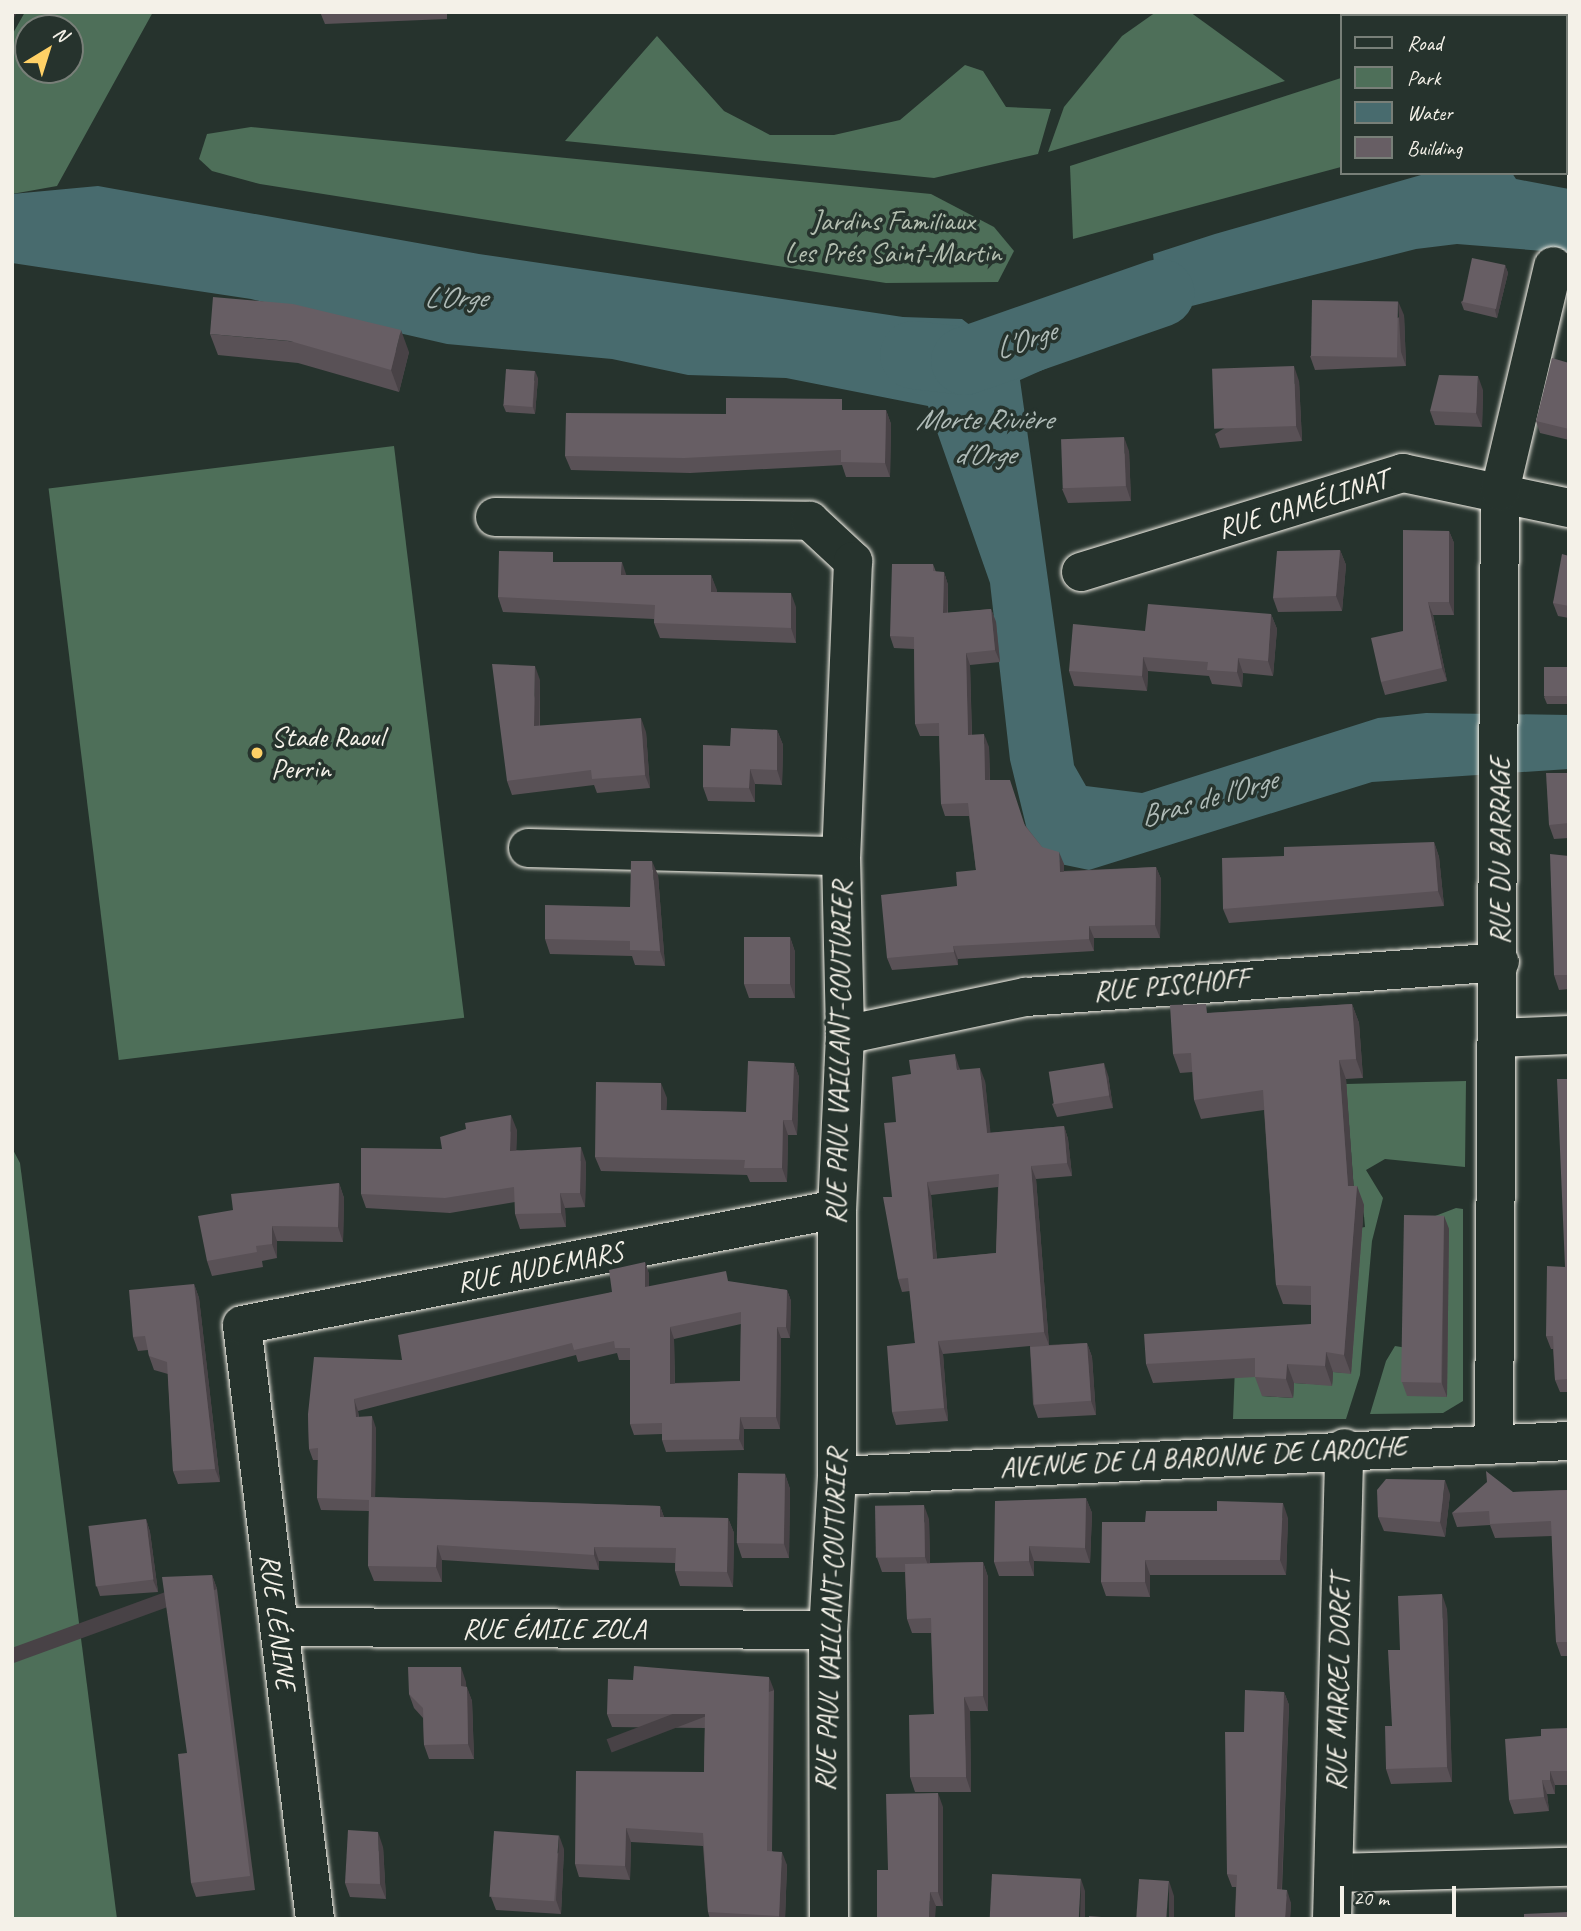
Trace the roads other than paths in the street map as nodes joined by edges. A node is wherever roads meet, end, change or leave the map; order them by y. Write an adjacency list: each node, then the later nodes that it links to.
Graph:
1 (1553, 265): 2 (street, RUE DU BARRAGE)
2 (1500, 491): 3 (street, RUE CAMÉLINAT); 5 (street, RUE CAMÉLINAT); 8 (street, RUE DU BARRAGE)
3 (1569, 508)
4 (495, 517): 7 (street, RUE PAUL VAILLANT-COUTURIER)
5 (1082, 572)
6 (528, 848): 7 (street)
7 (841, 856): 9 (street, RUE PAUL VAILLANT-COUTURIER)
8 (1500, 962): 9 (street, RUE PISCHOFF); 11 (street, RUE DU BARRAGE)
9 (845, 1035): 12 (street, RUE PAUL VAILLANT-COUTURIER)
10 (1569, 1035): 11 (street)
11 (1498, 1038): 15 (street, RUE DU BARRAGE)
12 (837, 1209): 13 (street, RUE AUDEMARS); 17 (street, RUE PAUL VAILLANT-COUTURIER)
13 (242, 1325): 18 (street, RUE LÉNINE)
14 (1569, 1441): 15 (street, AVENUE DE LA BARONNE DE LAROCHE)
15 (1494, 1443): 16 (street, AVENUE DE LA BARONNE DE LAROCHE)
16 (1344, 1448): 17 (street, AVENUE DE LA BARONNE DE LAROCHE); 21 (street, RUE MARCEL DORET)
17 (837, 1476): 19 (street, RUE PAUL VAILLANT-COUTURIER)
18 (280, 1627): 19 (street, RUE ÉMILE ZOLA); 22 (street, RUE LÉNINE)
19 (828, 1630): 23 (street, RUE PAUL VAILLANT-COUTURIER)
20 (1569, 1867): 21 (street)
21 (1334, 1872): 24 (street, RUE MARCEL DORET)
22 (315, 1919)
23 (829, 1919)
24 (1332, 1919)

